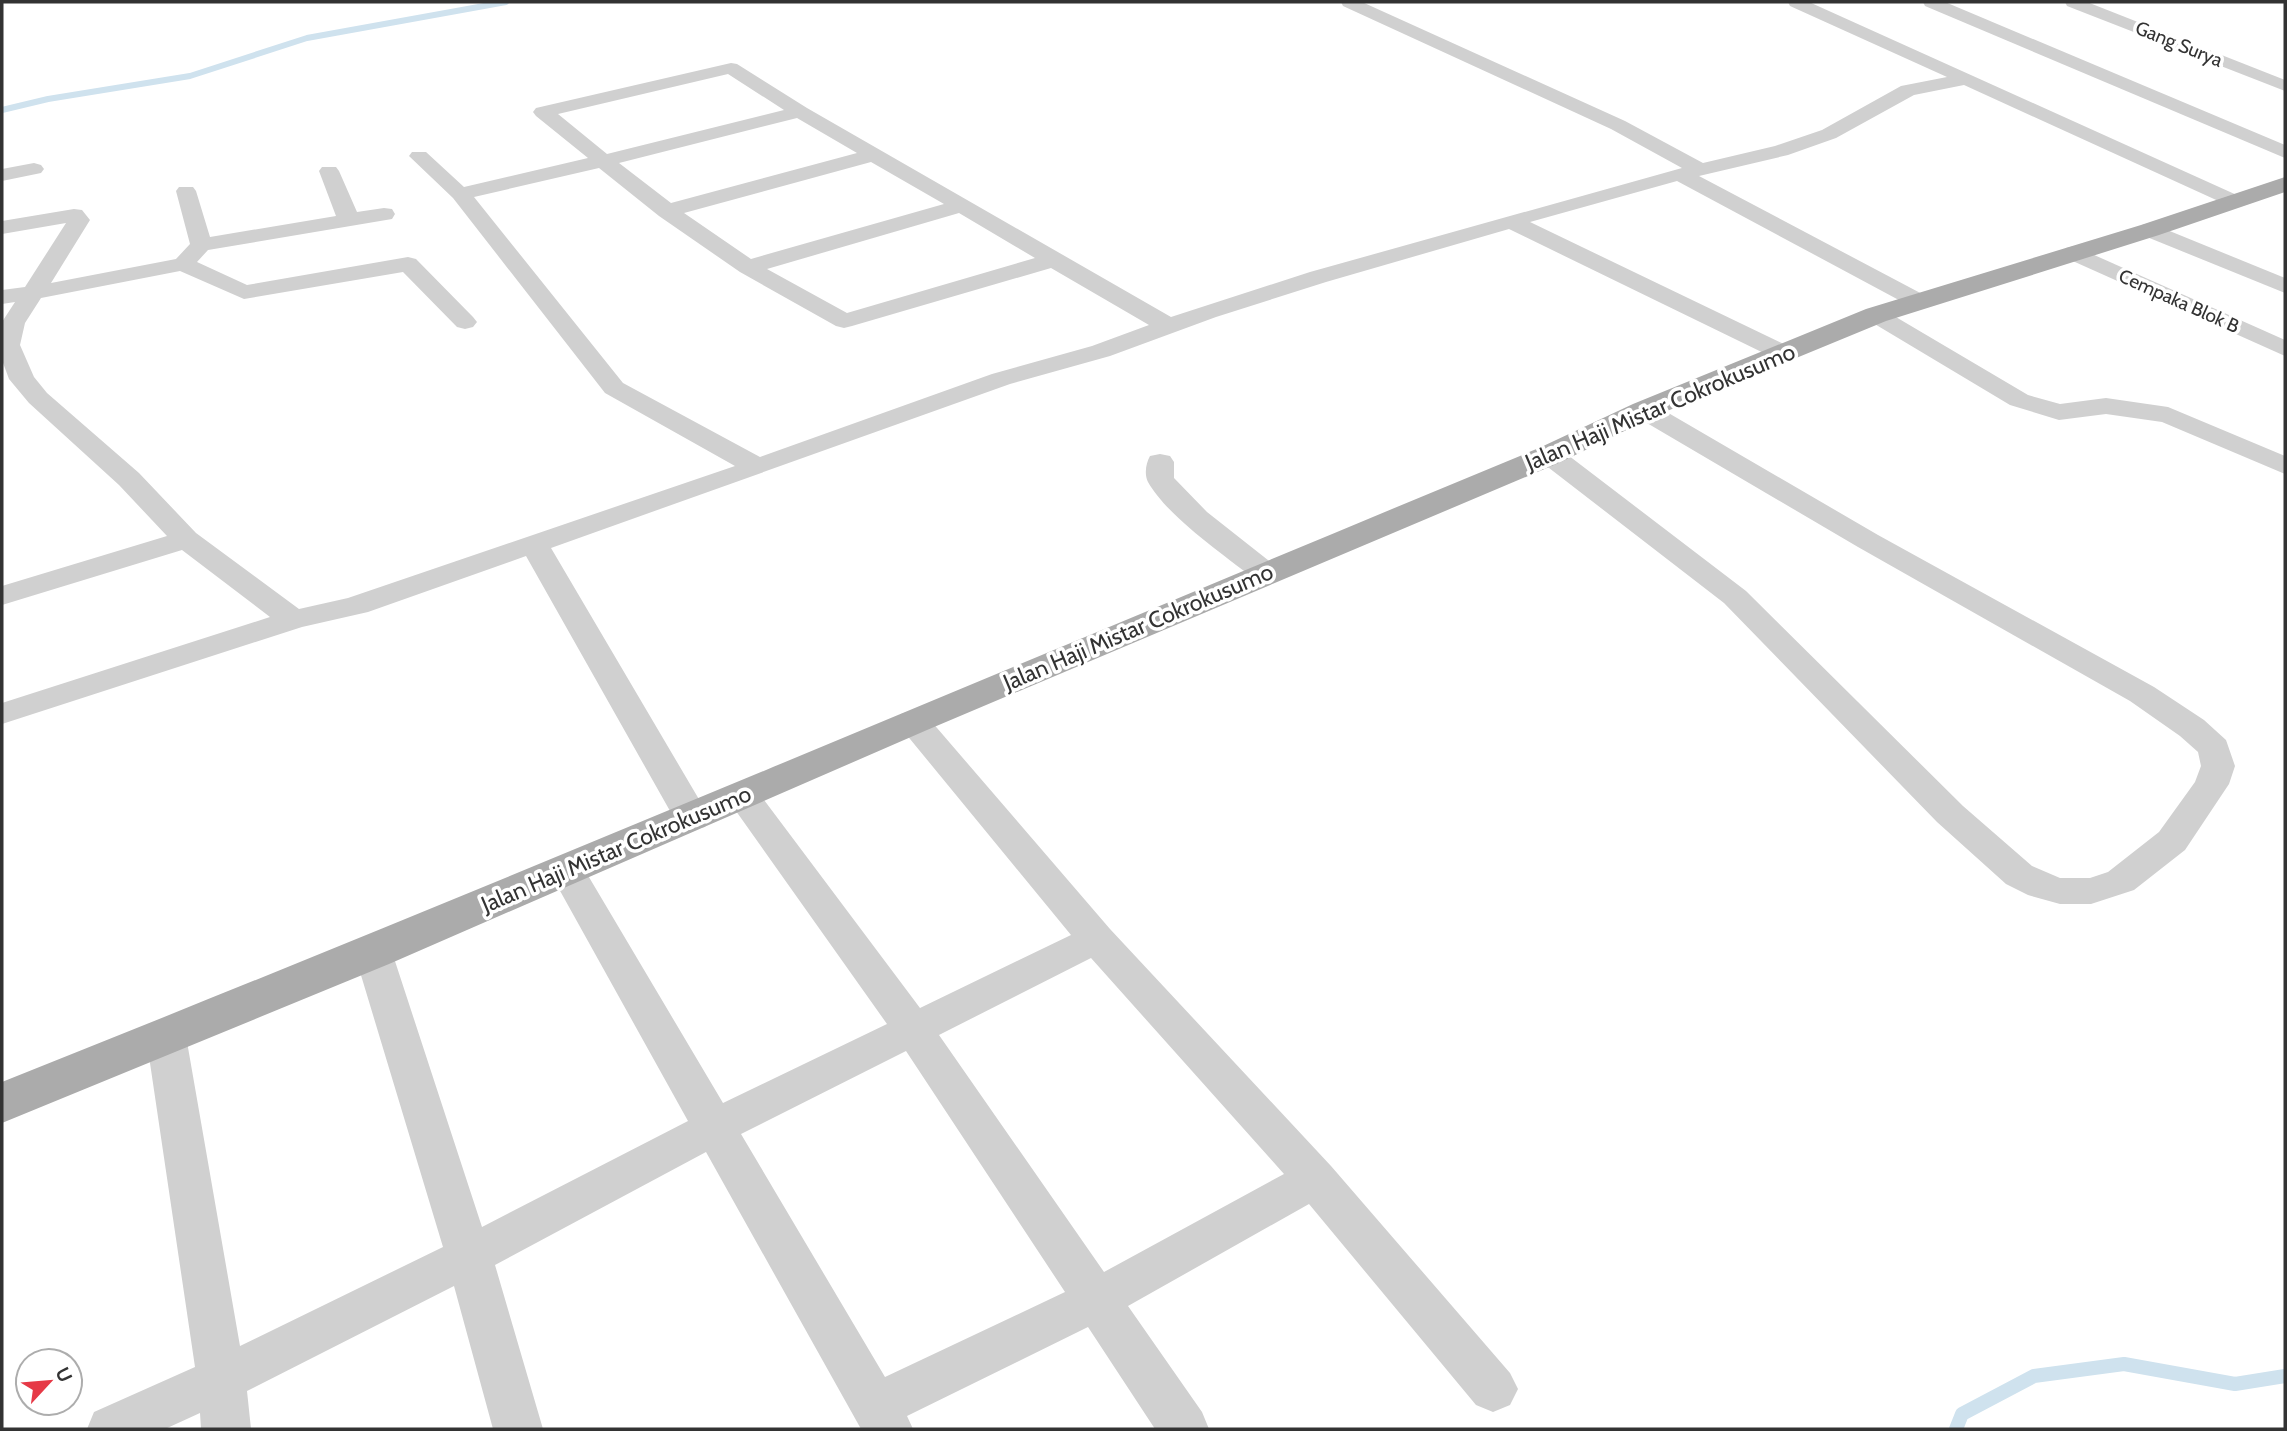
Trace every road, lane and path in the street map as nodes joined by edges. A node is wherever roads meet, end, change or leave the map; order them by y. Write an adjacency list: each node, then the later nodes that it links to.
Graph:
1 (1349, 2): 13 (street)
2 (1796, 2): 5 (street)
3 (1931, 2): 8 (street)
4 (2073, 2): 6 (street, Gang Surya)
5 (1967, 79): 13 (street); 19 (street)
6 (2285, 86)
7 (800, 112): 9 (street); 11 (street); 11 (street)
8 (2285, 152)
9 (874, 155): 20 (street); 21 (street)
10 (419, 156): 18 (street)
11 (603, 161): 18 (street); 21 (street)
12 (34, 169): 15 (street)
13 (1689, 171): 24 (street); 35 (street)
14 (329, 172): 23 (street)
15 (2, 175)
16 (2285, 184): 19 (main road, Jalan Haji Mistar Cokrokusumo)
17 (186, 191): 27 (street)
18 (460, 194): 45 (street)
19 (2232, 200): 26 (main road, Jalan Haji Mistar Cokrokusumo)
20 (961, 206): 29 (street); 31 (street)
21 (667, 211): 31 (street)
22 (384, 214): 23 (street)
23 (349, 220): 27 (street)
24 (1514, 223): 38 (street); 40 (street)
25 (2, 227): 33 (street)
26 (2150, 230): 28 (main road, Jalan Haji Mistar Cokrokusumo); 32 (street)
27 (201, 245): 30 (street)
28 (2074, 253): 35 (main road, Jalan Haji Mistar Cokrokusumo); 39 (street, Cempaka Blok B)
29 (1053, 260): 31 (street); 38 (street)
30 (183, 264): 33 (street); 37 (street)
31 (748, 267)
32 (2285, 286)
33 (33, 293): 34 (street); 46 (street)
34 (2, 297)
35 (1918, 300): 36 (main road, Jalan Haji Mistar Cokrokusumo)
36 (1876, 315): 40 (main road, Jalan Haji Mistar Cokrokusumo); 44 (street)
37 (465, 322)
38 (1168, 326): 45 (street)
39 (2285, 349)
40 (1786, 354): 41 (main road, Jalan Haji Mistar Cokrokusumo)
41 (1644, 410): 42 (main road, Jalan Haji Mistar Cokrokusumo); 42 (street)
42 (1550, 454): 48 (main road, Jalan Haji Mistar Cokrokusumo)
43 (1160, 461): 48 (street)
44 (2285, 466)
45 (758, 467): 47 (street)
46 (186, 540): 49 (street); 50 (street)
47 (534, 544): 50 (street); 54 (street)
48 (1267, 573): 52 (main road, Jalan Haji Mistar Cokrokusumo)
49 (2, 596)
50 (293, 620): 51 (street)
51 (2, 714)
52 (913, 721): 53 (main road, Jalan Haji Mistar Cokrokusumo); 56 (street)
53 (743, 796): 54 (main road, Jalan Haji Mistar Cokrokusumo); 58 (street)
54 (692, 818): 55 (main road, Jalan Haji Mistar Cokrokusumo)
55 (567, 871): 57 (main road, Jalan Haji Mistar Cokrokusumo); 61 (street)
56 (1096, 939): 58 (street); 62 (street)
57 (373, 952): 59 (main road, Jalan Haji Mistar Cokrokusumo); 63 (street)
58 (914, 1031): 61 (street); 64 (street)
59 (166, 1036): 60 (main road, Jalan Haji Mistar Cokrokusumo); 65 (street)
60 (2, 1103)
61 (713, 1128): 63 (street); 67 (street)
62 (1315, 1179): 64 (street); 66 (street)
63 (469, 1255): 65 (street); 70 (street)
64 (1095, 1300): 67 (street); 71 (street)
65 (221, 1379): 68 (street); 69 (street)
66 (1493, 1389)
67 (882, 1418)
68 (112, 1429)
69 (226, 1429)
70 (518, 1429)
71 (1184, 1429)

